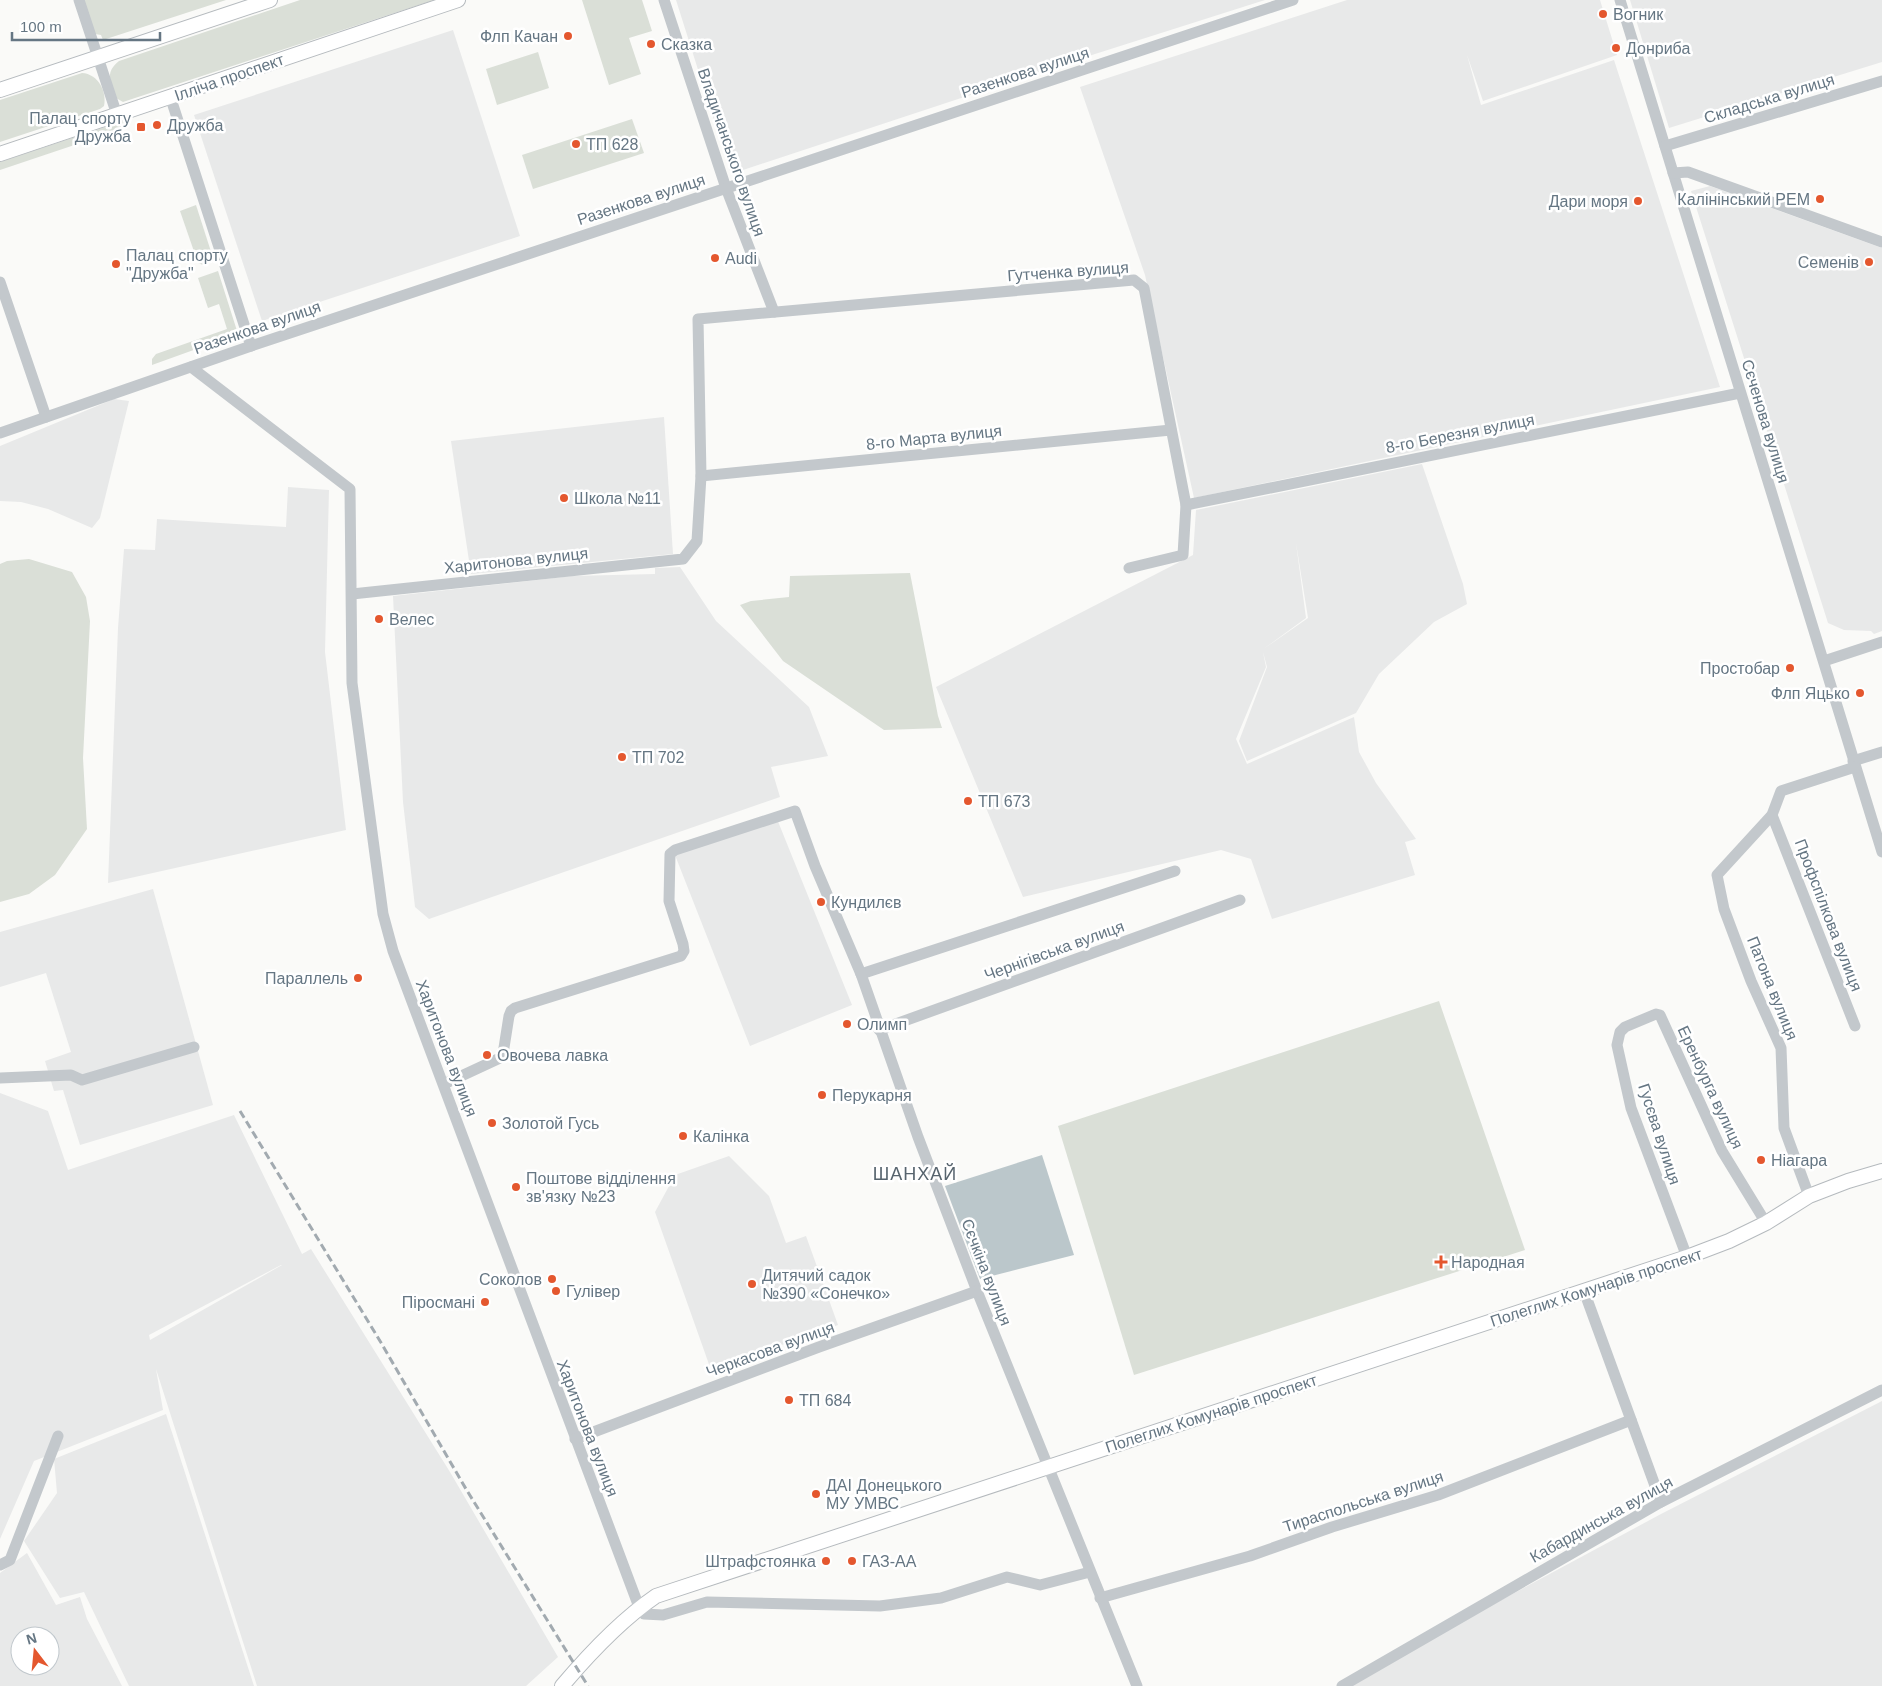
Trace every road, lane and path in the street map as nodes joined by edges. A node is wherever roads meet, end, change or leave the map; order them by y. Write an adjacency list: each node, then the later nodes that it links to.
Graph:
1 (79, 0): 7 (street)
2 (270, 0): 7 (main road)
3 (458, 0): 10 (main road, Ілліча проспект)
4 (664, 0): 15 (street, Владичанського вулиця)
5 (1293, 0): 15 (street, Разенкова вулиця)
6 (1620, 0): 12 (street, Сєченова вулиця)
7 (97, 57): 9 (main road); 11 (street)
8 (1882, 81): 12 (street, Складська вулиця)
9 (0, 90)
10 (170, 96): 11 (main road, Ілліча проспект); 19 (street)
11 (116, 115): 13 (main road, Ілліча проспект)
12 (1664, 146): 14 (street, Сєченова вулиця)
13 (0, 154)
14 (1673, 173): 16 (street); 21 (street, Сєченова вулиця)
15 (726, 188): 18 (street, Владичанського вулиця); 19 (street, Разенкова вулиця)
16 (1882, 242)
17 (0, 282): 22 (street)
18 (774, 312): 23 (street, Гутченка вулиця); 25 (street, Гутченка вулиця)
19 (251, 346): 20 (street, Разенкова вулиця)
20 (191, 367): 22 (street, Разенкова вулиця); 28 (street, Харитонова вулиця)
21 (1740, 393): 26 (street, 8-го Березня вулиця); 30 (street, Сєченова вулиця)
22 (46, 417): 24 (street, Разенкова вулиця)
23 (1171, 430): 25 (street, 8-го Марта вулиця); 26 (street, Гутченка вулиця)
24 (0, 433)
25 (701, 476): 28 (street, Харитонова вулиця)
26 (1186, 505): 27 (street, Гутченка вулиця)
27 (1129, 568)
28 (352, 594): 43 (street, Харитонова вулиця)
29 (1882, 642): 30 (street)
30 (1824, 661): 32 (street, Сєченова вулиця)
31 (1882, 752): 32 (street)
32 (1854, 764): 33 (street); 34 (street, Сєченова вулиця)
33 (1772, 815): 39 (street, Профспілкова вулиця); 45 (street, Патона вулиця)
34 (1882, 852)
35 (1175, 871): 37 (street)
36 (1240, 900): 40 (street, Чернігівська вулиця)
37 (860, 974): 40 (street, Сєчкіна вулиця); 43 (street, Сєчкіна вулиця)
38 (1660, 1015): 46 (street, Еренбурга вулиця); 47 (street, Гусєва вулиця)
39 (1855, 1026)
40 (879, 1030): 48 (street, Сєчкіна вулиця)
41 (194, 1047): 42 (street)
42 (0, 1078)
43 (444, 1084): 53 (street, Харитонова вулиця)
44 (1882, 1171): 45 (main road, Полеглих Комунарів проспект)
45 (1809, 1196): 46 (main road, Полеглих Комунарів проспект)
46 (1766, 1223): 47 (main road, Полеглих Комунарів проспект)
47 (1687, 1257): 49 (main road, Полеглих Комунарів проспект)
48 (977, 1291): 53 (street, Черкасова вулиця); 54 (street, Сєчкіна вулиця)
49 (1584, 1291): 51 (street); 54 (main road, Полеглих Комунарів проспект)
50 (1882, 1390): 55 (street, Кабардинська вулиця)
51 (1631, 1420): 55 (street); 58 (street, Тираспольська вулиця)
52 (58, 1436): 56 (street)
53 (575, 1439): 59 (street, Харитонова вулиця)
54 (1047, 1466): 57 (street, Сєчкіна вулиця); 59 (main road, Полеглих Комунарів проспект)
55 (1661, 1502): 62 (street, Кабардинська вулиця)
56 (0, 1565)
57 (1090, 1572): 58 (street, Сєчкіна вулиця); 59 (street)
58 (1100, 1598): 61 (street, Сєчкіна вулиця)
59 (639, 1607): 60 (main road, Полеглих Комунарів проспект)
60 (562, 1686)
61 (1136, 1686)
62 (1342, 1686)

